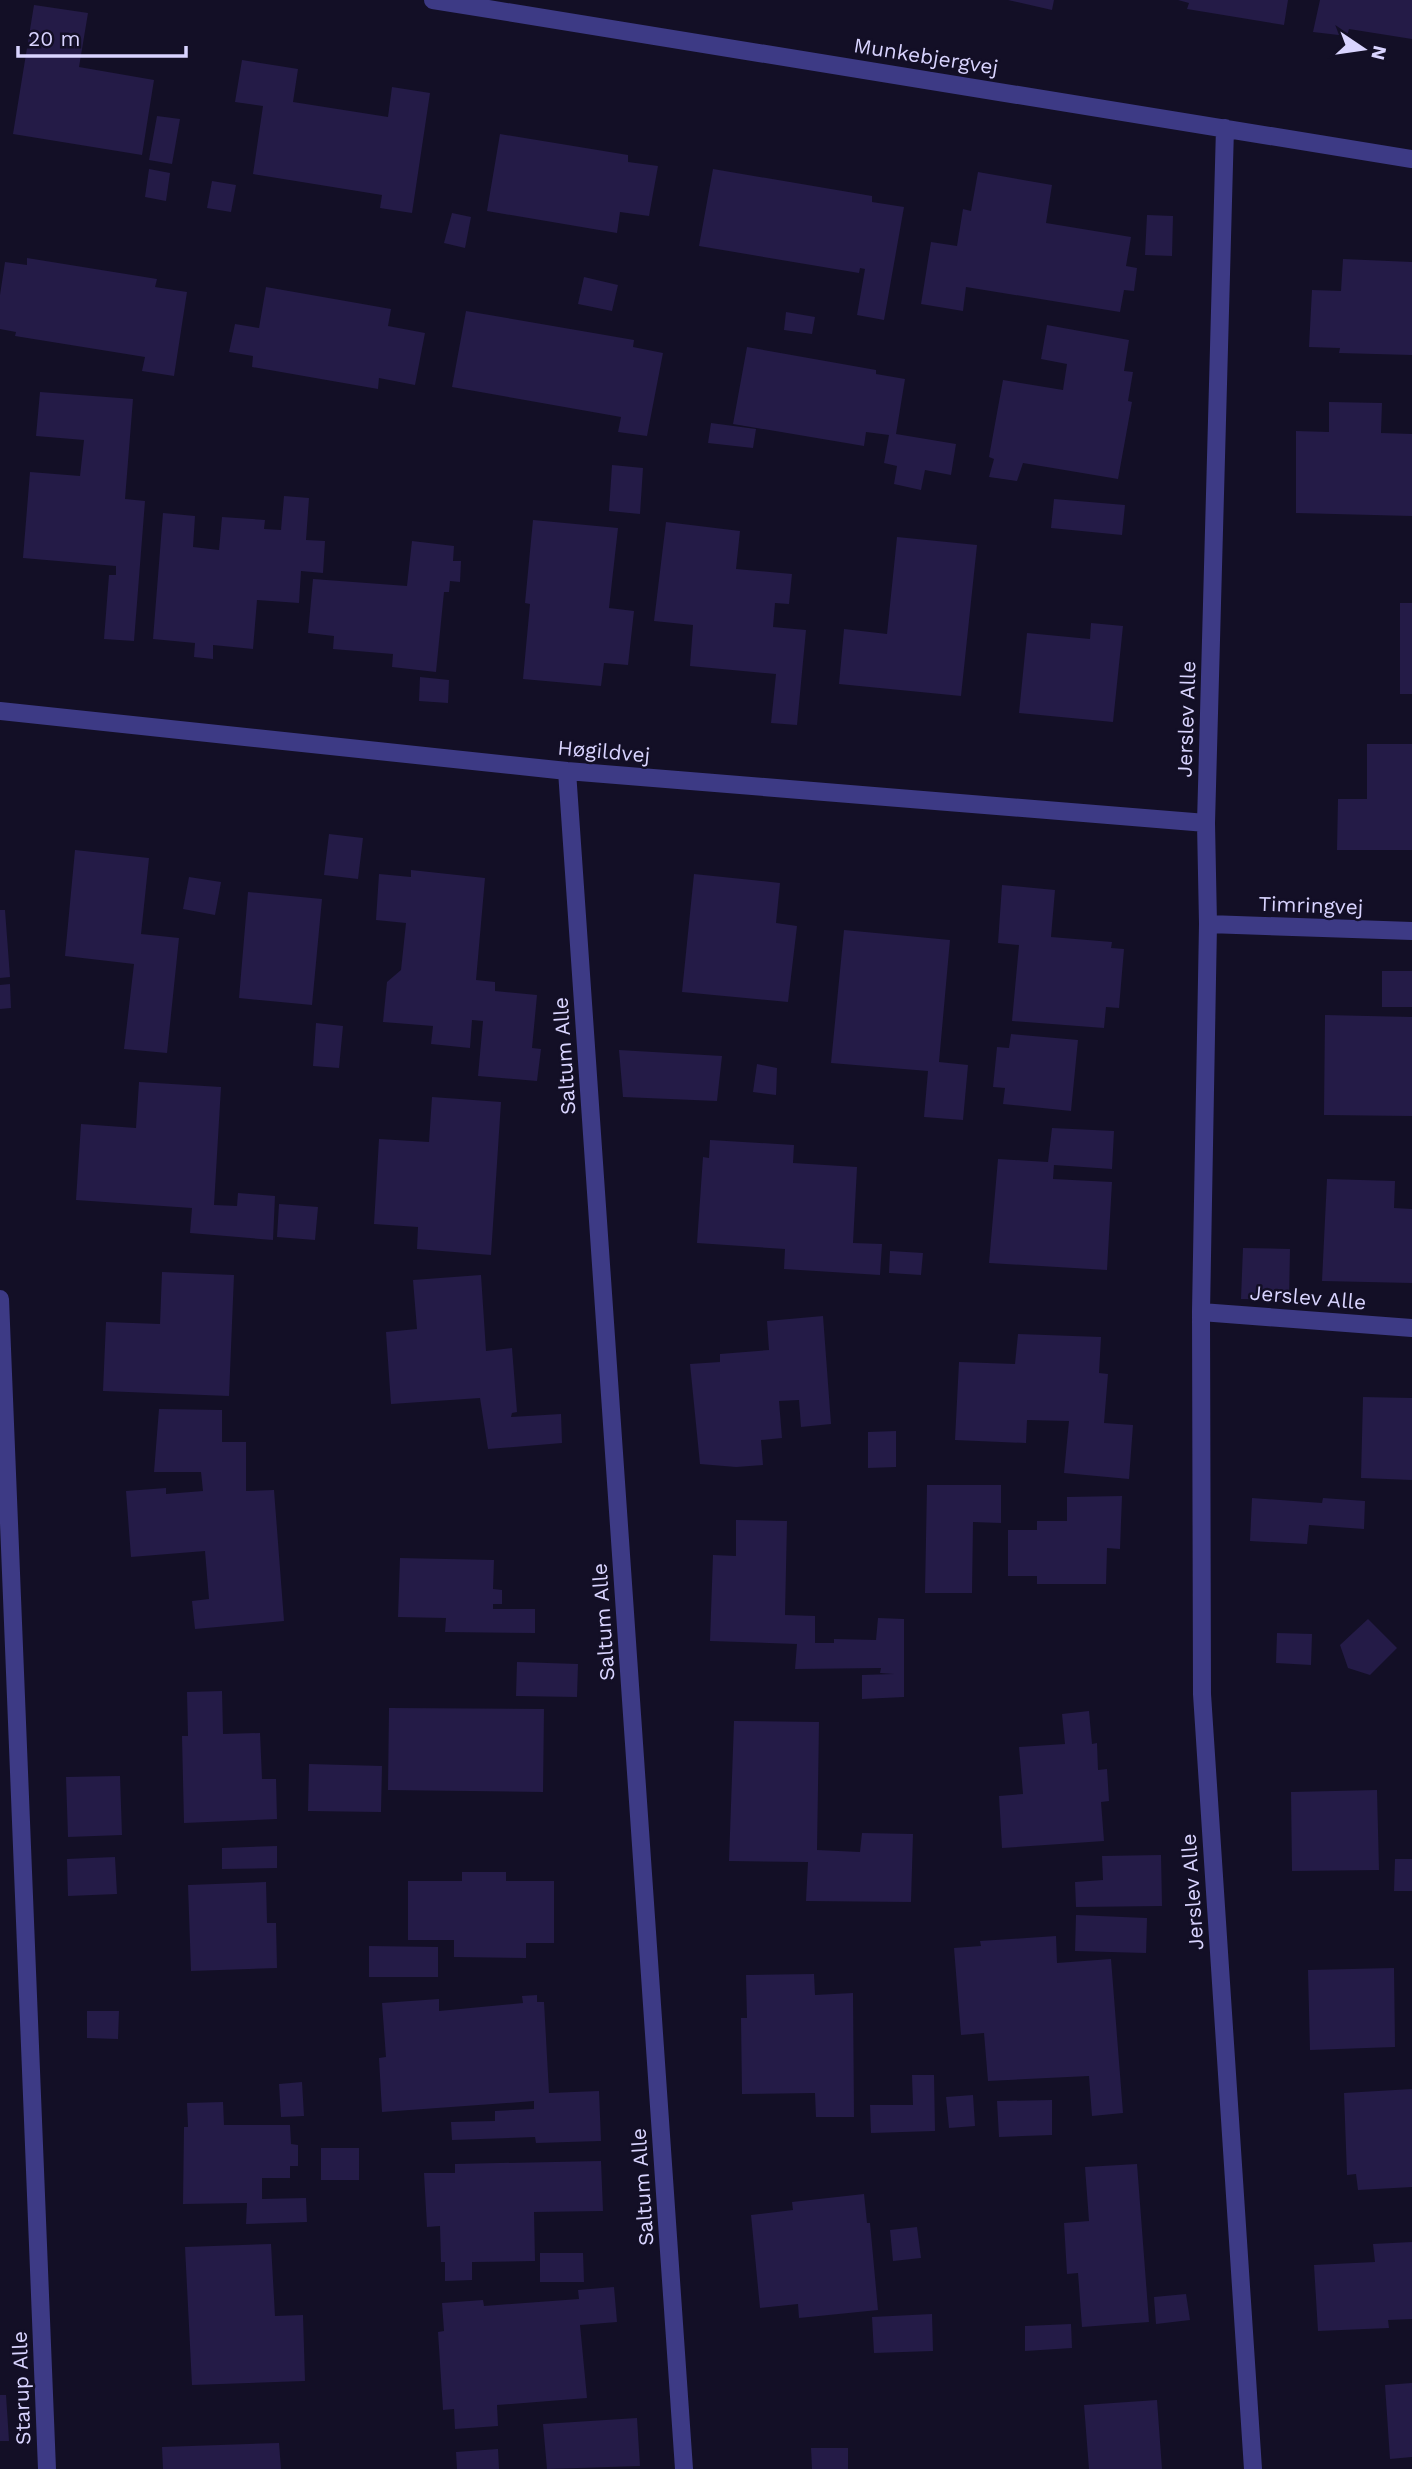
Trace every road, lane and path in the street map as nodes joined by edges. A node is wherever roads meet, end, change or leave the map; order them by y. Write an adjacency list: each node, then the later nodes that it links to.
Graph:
1 (433, 0): 2 (street, Munkebjergvej)
2 (1225, 128): 3 (street, Munkebjergvej); 6 (street, Jerslev Alle)
3 (1412, 159)
4 (0, 711): 5 (street, Høgildvej)
5 (567, 771): 6 (street, Høgildvej); 13 (street, Saltum Alle)
6 (1206, 823): 7 (street, Jerslev Alle)
7 (1208, 924): 8 (street, Timringvej); 10 (street, Jerslev Alle)
8 (1412, 931)
9 (0, 1299): 12 (street, Starup Alle)
10 (1201, 1311): 11 (street, Jerslev Alle); 14 (street, Jerslev Alle)
11 (1412, 1328)
12 (47, 2469)
13 (684, 2469)
14 (1253, 2469)

